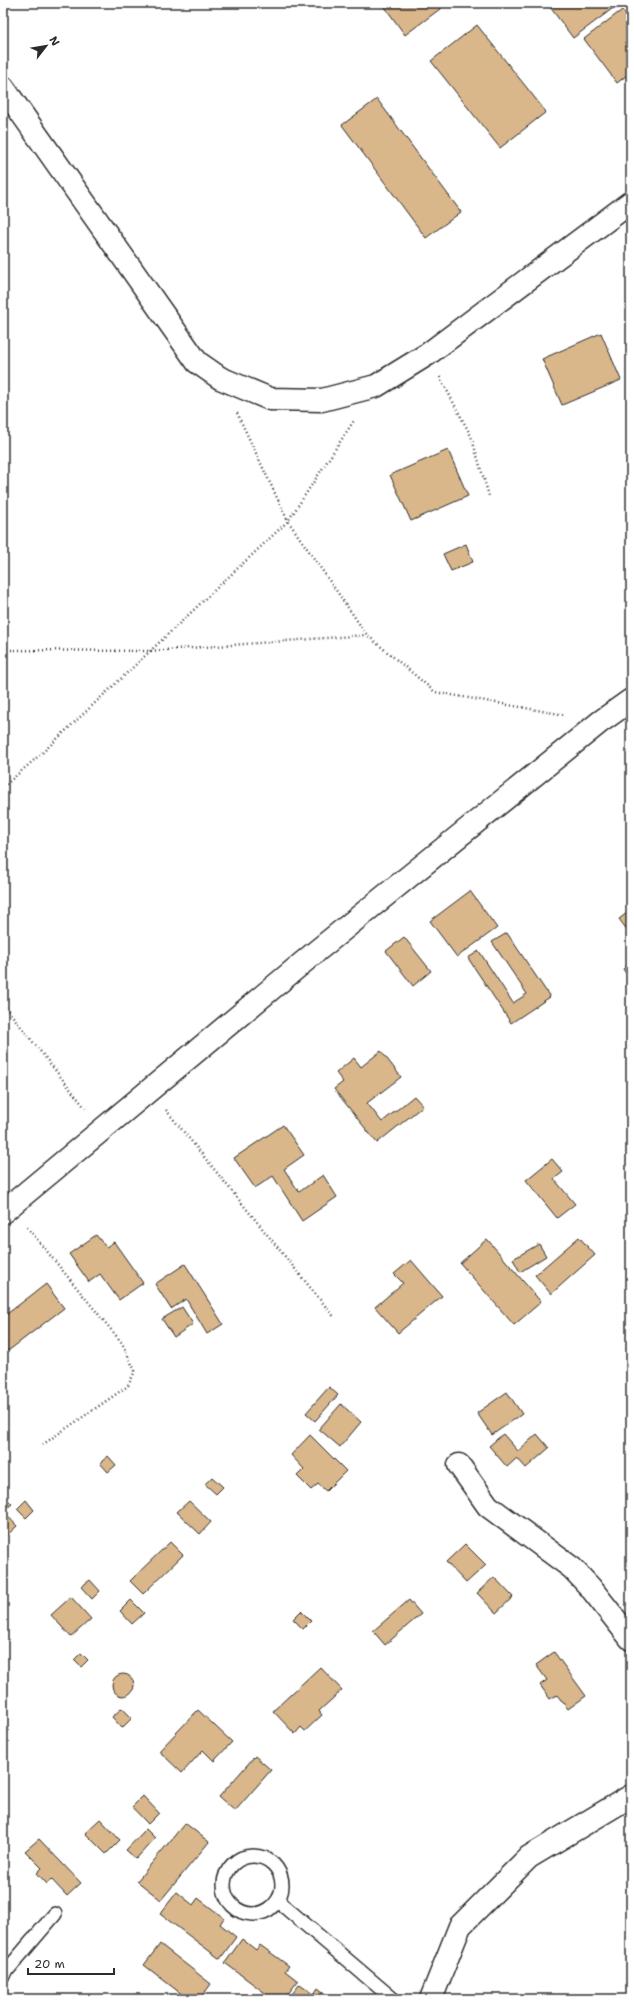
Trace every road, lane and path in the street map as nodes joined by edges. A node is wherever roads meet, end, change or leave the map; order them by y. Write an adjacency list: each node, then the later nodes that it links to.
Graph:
1 (3, 87): 4 (street)
2 (631, 202): 3 (street)
3 (428, 354): 5 (street); 6 (path)
4 (220, 378): 5 (street); 7 (path)
5 (376, 386): 7 (path)
6 (489, 496)
7 (288, 521): 8 (path); 10 (path)
8 (367, 635): 10 (path); 12 (path)
9 (3, 650): 10 (path)
10 (150, 651): 13 (path)
11 (631, 700): 12 (street)
12 (600, 722): 15 (street)
13 (3, 787)
14 (3, 1004): 16 (path)
15 (150, 1091): 16 (street); 18 (path)
16 (102, 1130): 17 (street)
17 (7, 1209): 19 (path)
18 (335, 1318)
19 (42, 1445)
20 (459, 1465): 21 (street)
21 (631, 1639)
22 (631, 1796): 27 (street)
23 (279, 1902): 23 (lane); 26 (lane)
24 (55, 1914): 25 (lane)
25 (3, 1975)
26 (393, 1999)
27 (431, 1999)

